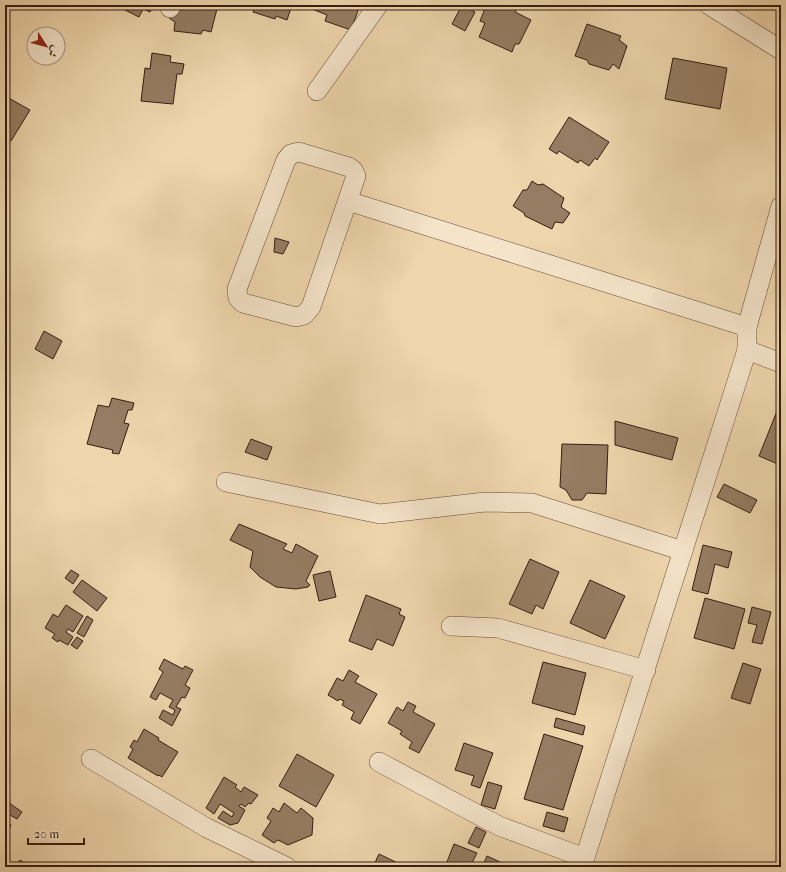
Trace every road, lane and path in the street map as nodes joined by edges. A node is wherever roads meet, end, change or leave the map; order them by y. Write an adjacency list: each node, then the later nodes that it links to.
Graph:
1 (378, 5): 4 (street)
2 (709, 5): 3 (street)
3 (781, 50)
4 (317, 91)
5 (348, 201): 5 (street); 7 (street)
6 (781, 206): 7 (street)
7 (747, 327): 8 (street)
8 (747, 350): 9 (street); 11 (street)
9 (781, 363)
10 (226, 482): 11 (street)
11 (683, 550): 13 (street)
12 (451, 626): 13 (street)
13 (646, 670): 16 (street)
14 (91, 759): 17 (street)
15 (379, 762): 16 (street)
16 (584, 863)
17 (288, 867)

